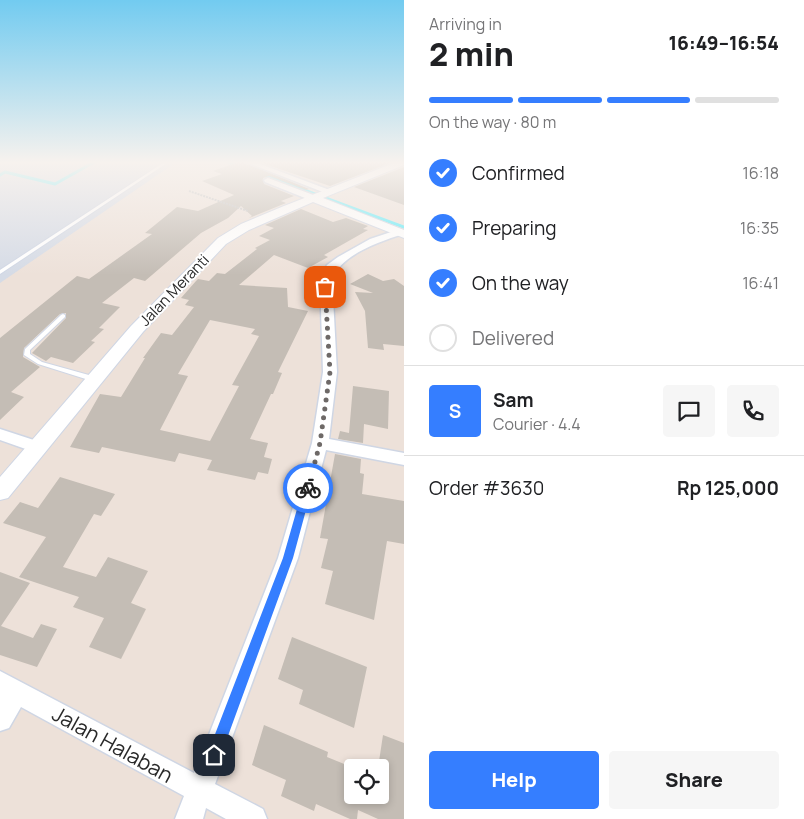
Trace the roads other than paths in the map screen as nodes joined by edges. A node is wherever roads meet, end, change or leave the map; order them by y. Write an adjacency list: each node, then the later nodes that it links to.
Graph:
1 (109, 199): 5 (lane)
2 (312, 199): 7 (street, Jalan Meranti)
3 (331, 199): 4 (street)
4 (402, 233): 9 (street)
5 (0, 272)
6 (63, 316): 7 (lane)
7 (94, 379): 10 (street, Jalan Meranti)
8 (0, 434): 10 (street)
9 (320, 443): 11 (street); 15 (street)
10 (37, 447): 12 (street, Jalan Meranti)
11 (404, 459)
12 (0, 492)
13 (9, 687): 14 (street); 15 (street, Jalan Halaban)
14 (0, 719)
15 (200, 792): 16 (street); 17 (street, Jalan Halaban)
16 (189, 819)
17 (253, 819)

